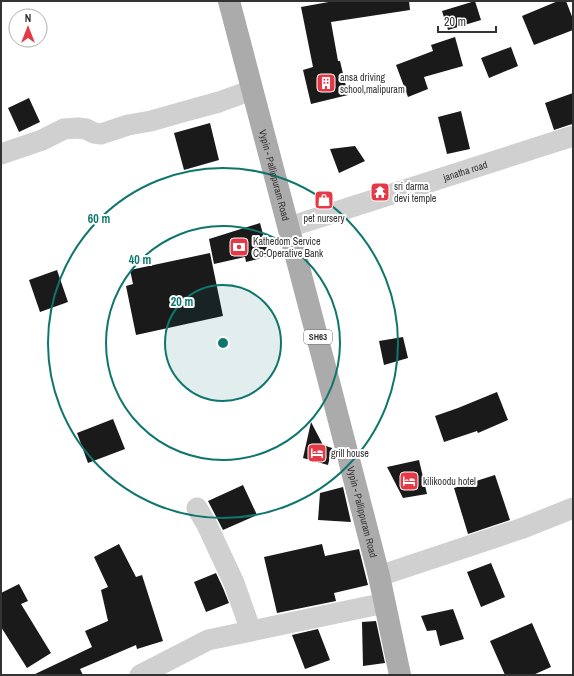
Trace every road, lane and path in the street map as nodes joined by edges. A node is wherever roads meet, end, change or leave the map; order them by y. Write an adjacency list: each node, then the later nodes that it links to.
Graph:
1 (229, 1): 2 (main road, Vypin - Pallippuram Road / SH63)
2 (252, 90): 4 (street); 5 (main road, Vypin - Pallippuram Road / SH63)
3 (573, 136): 5 (street, janatha road)
4 (1, 154)
5 (289, 227): 8 (main road, Vypin - Pallippuram Road / SH63)
6 (197, 508): 10 (street)
7 (573, 508): 8 (street)
8 (378, 576): 9 (main road, Vypin - Pallippuram Road / SH63)
9 (385, 603): 10 (street); 12 (main road, Vypin - Pallippuram Road / SH63)
10 (251, 631): 11 (street)
11 (140, 675)
12 (400, 675)

